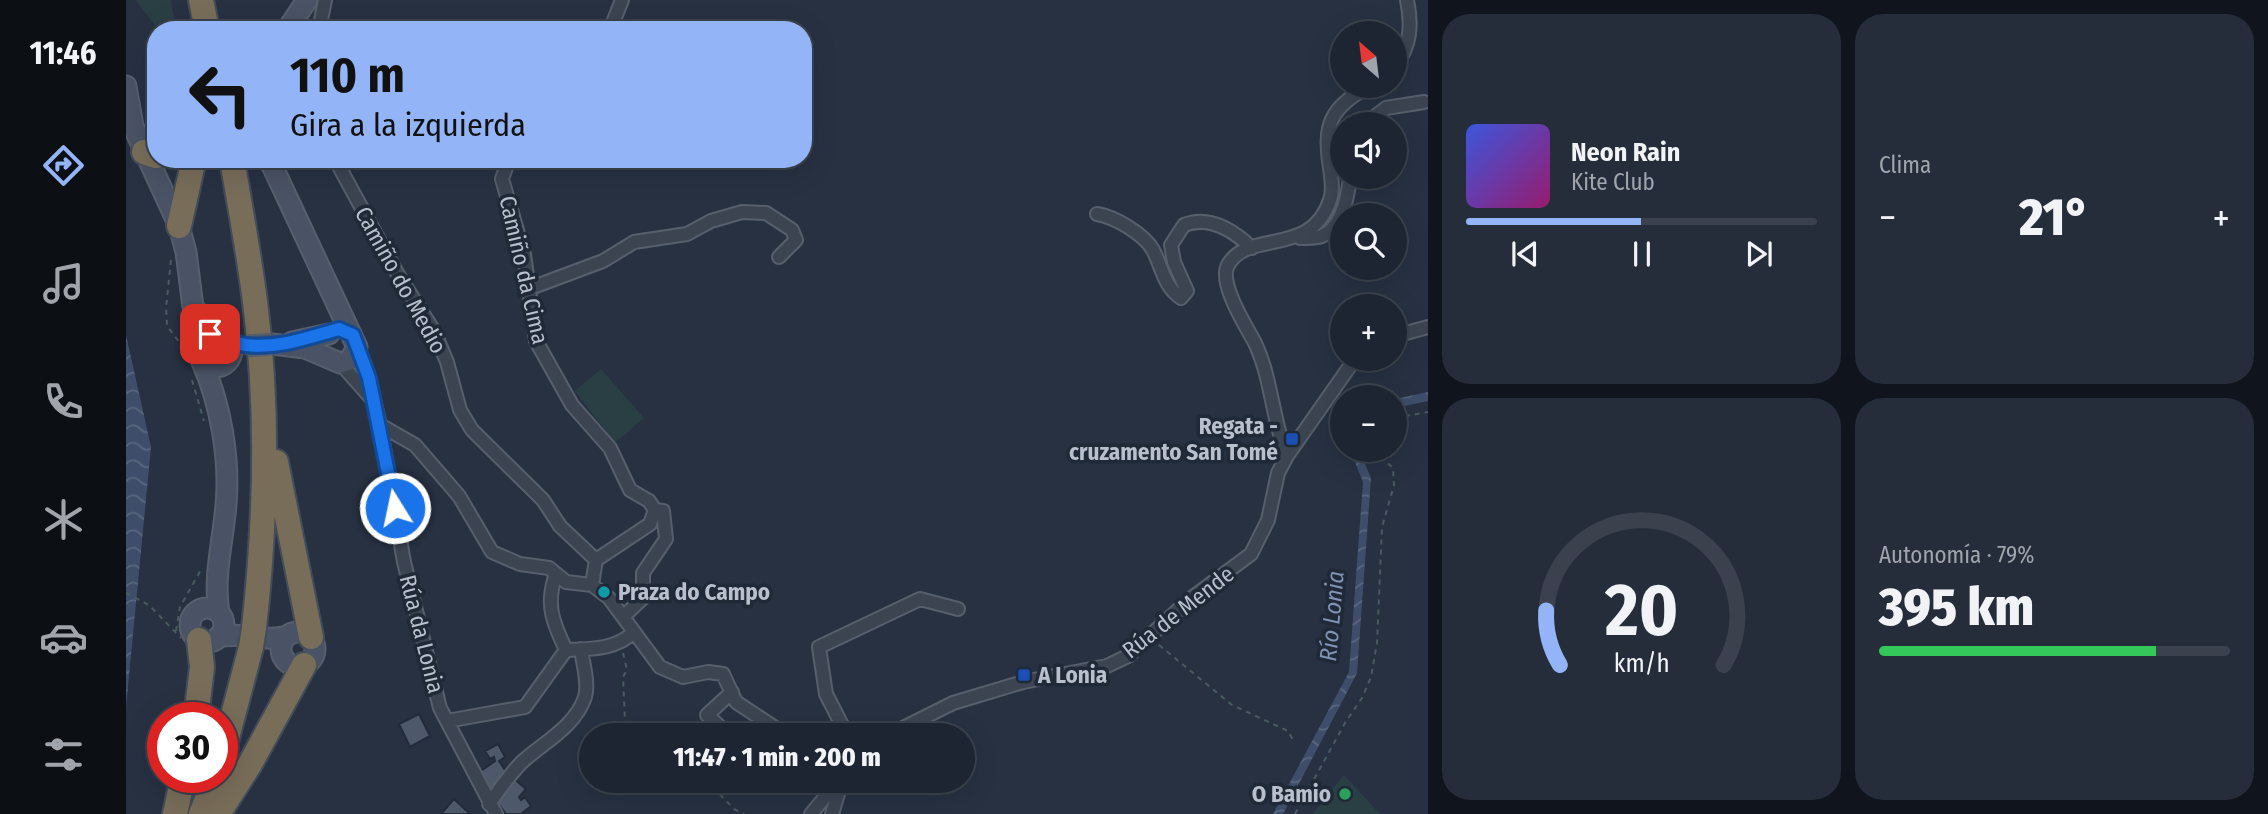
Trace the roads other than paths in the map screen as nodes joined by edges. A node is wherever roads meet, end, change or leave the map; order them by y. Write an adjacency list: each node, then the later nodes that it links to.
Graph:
1 (186, 0): 7 (highway)
2 (201, 0): 8 (highway)
3 (307, 0): 9 (street)
4 (324, 0): 10 (street)
5 (622, 0): 11 (street)
6 (1407, 0): 12 (street)
7 (189, 21)
8 (205, 21)
9 (293, 21)
10 (320, 21)
11 (614, 21)
12 (1407, 46)
13 (126, 86): 17 (street)
14 (1347, 98): 27 (street)
15 (1424, 102): 16 (street)
16 (1381, 112)
17 (147, 149)
18 (156, 168): 26 (street)
19 (192, 168): 26 (highway)
20 (233, 168): 38 (highway)
21 (273, 168): 33 (street)
22 (340, 168): 43 (street, Camiño do Medio)
23 (506, 168): 30 (street, Camiño da Cima)
24 (1348, 189): 27 (street)
25 (1097, 214): 28 (street)
26 (179, 226): 35 (street)
27 (1289, 239): 28 (street)
28 (1252, 248): 41 (street)
29 (779, 257): 30 (street)
30 (528, 289): 42 (street, Camiño da Cima)
31 (1428, 327): 32 (street)
32 (1407, 333)
33 (343, 337): 34 (street); 36 (street); 36 (street); 39 (street, Rúa da Lonia)
34 (272, 344): 35 (street, bridge); 36 (street)
35 (216, 351): 48 (street)
36 (334, 360): 39 (street, Rúa da Lonia)
37 (1346, 371): 41 (street, Rúa de Mende)
38 (263, 384): 50 (highway); 50 (highway)
39 (373, 401): 40 (street, Rúa da Lonia)
40 (380, 425): 44 (street); 55 (street, Rúa da Lonia)
41 (1287, 456): 60 (street, Rúa de Mende)
42 (655, 510): 43 (street); 47 (street)
43 (596, 560): 45 (street)
44 (556, 574): 45 (street); 52 (street)
45 (592, 585): 47 (street)
46 (958, 609): 59 (street)
47 (623, 617): 49 (street)
48 (212, 623): 50 (street); 54 (highway)
49 (634, 632): 51 (street); 53 (street)
50 (275, 643): 56 (highway); 68 (highway)
51 (581, 649): 52 (street); 65 (street)
52 (566, 650): 55 (street)
53 (732, 692): 57 (street); 58 (street)
54 (197, 702)
55 (447, 721): 65 (street, Rúa da Lonia)
56 (238, 723)
57 (716, 723)
58 (767, 723)
59 (841, 723)
60 (913, 723)
61 (180, 793): 66 (highway)
62 (210, 793): 67 (highway)
63 (829, 793): 69 (street)
64 (836, 793): 70 (street)
65 (493, 809)
66 (175, 814)
67 (201, 814)
68 (218, 814)
69 (811, 814)
70 (832, 814)

